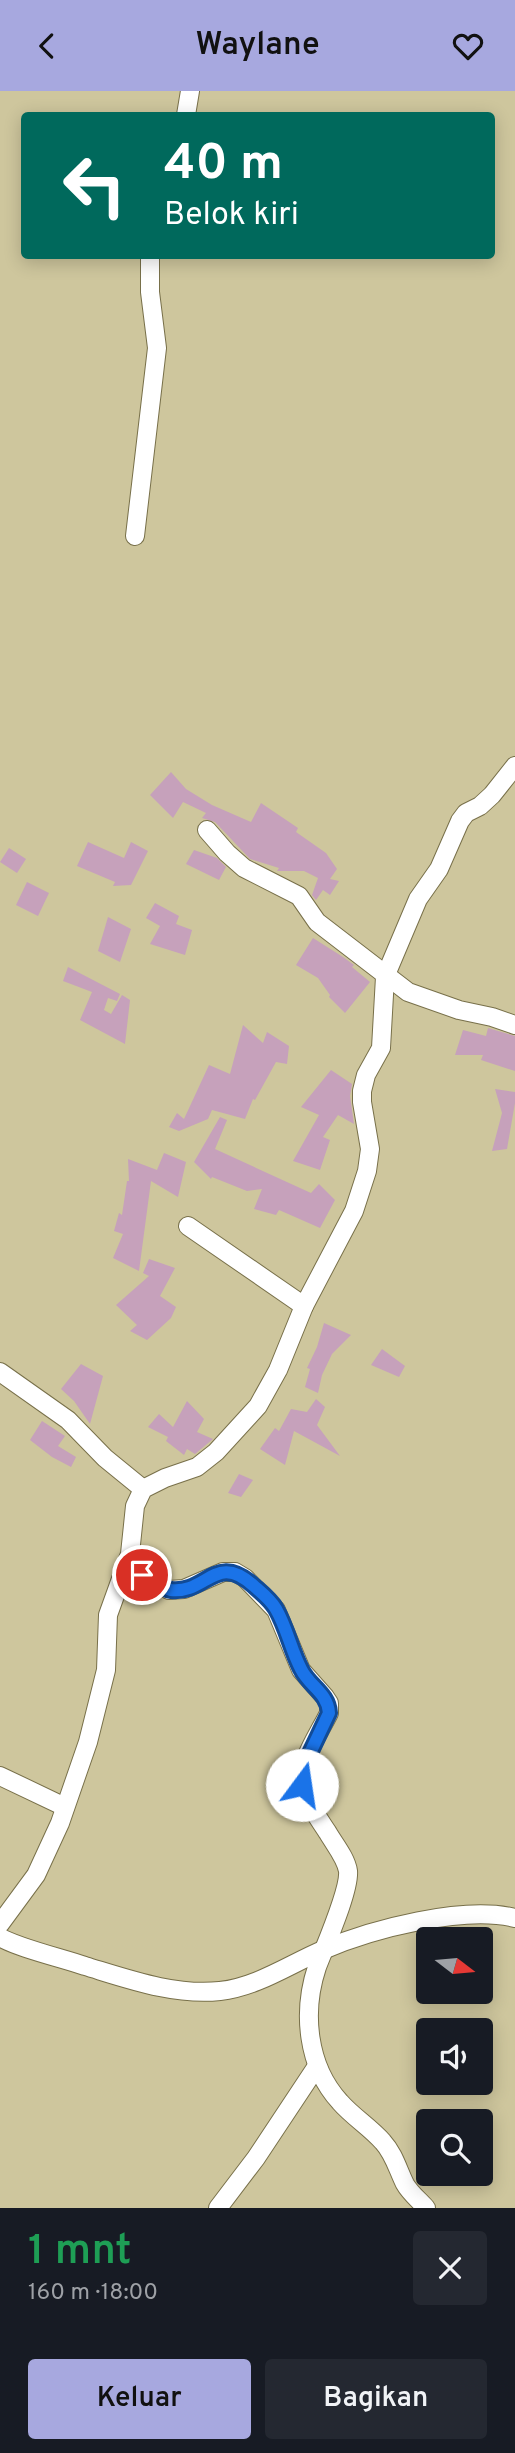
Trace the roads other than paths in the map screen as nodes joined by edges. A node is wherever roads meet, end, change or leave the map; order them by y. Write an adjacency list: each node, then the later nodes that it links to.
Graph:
1 (190, 91): 2 (street)
2 (186, 112)
3 (150, 259): 4 (street)
4 (135, 536)
5 (515, 765): 7 (street)
6 (207, 830): 7 (street)
7 (385, 977): 8 (street); 10 (street)
8 (515, 1025)
9 (188, 1226): 10 (street)
10 (304, 1306): 12 (street)
11 (0, 1372): 12 (street)
12 (143, 1489): 13 (street)
13 (126, 1565): 15 (street); 19 (street)
14 (0, 1776): 15 (street)
15 (65, 1807): 17 (street)
16 (515, 1918): 19 (street)
17 (0, 1924)
18 (0, 1937): 19 (street)
19 (324, 1949): 20 (street)
20 (317, 2066): 21 (street); 22 (street)
21 (218, 2208)
22 (426, 2208)

